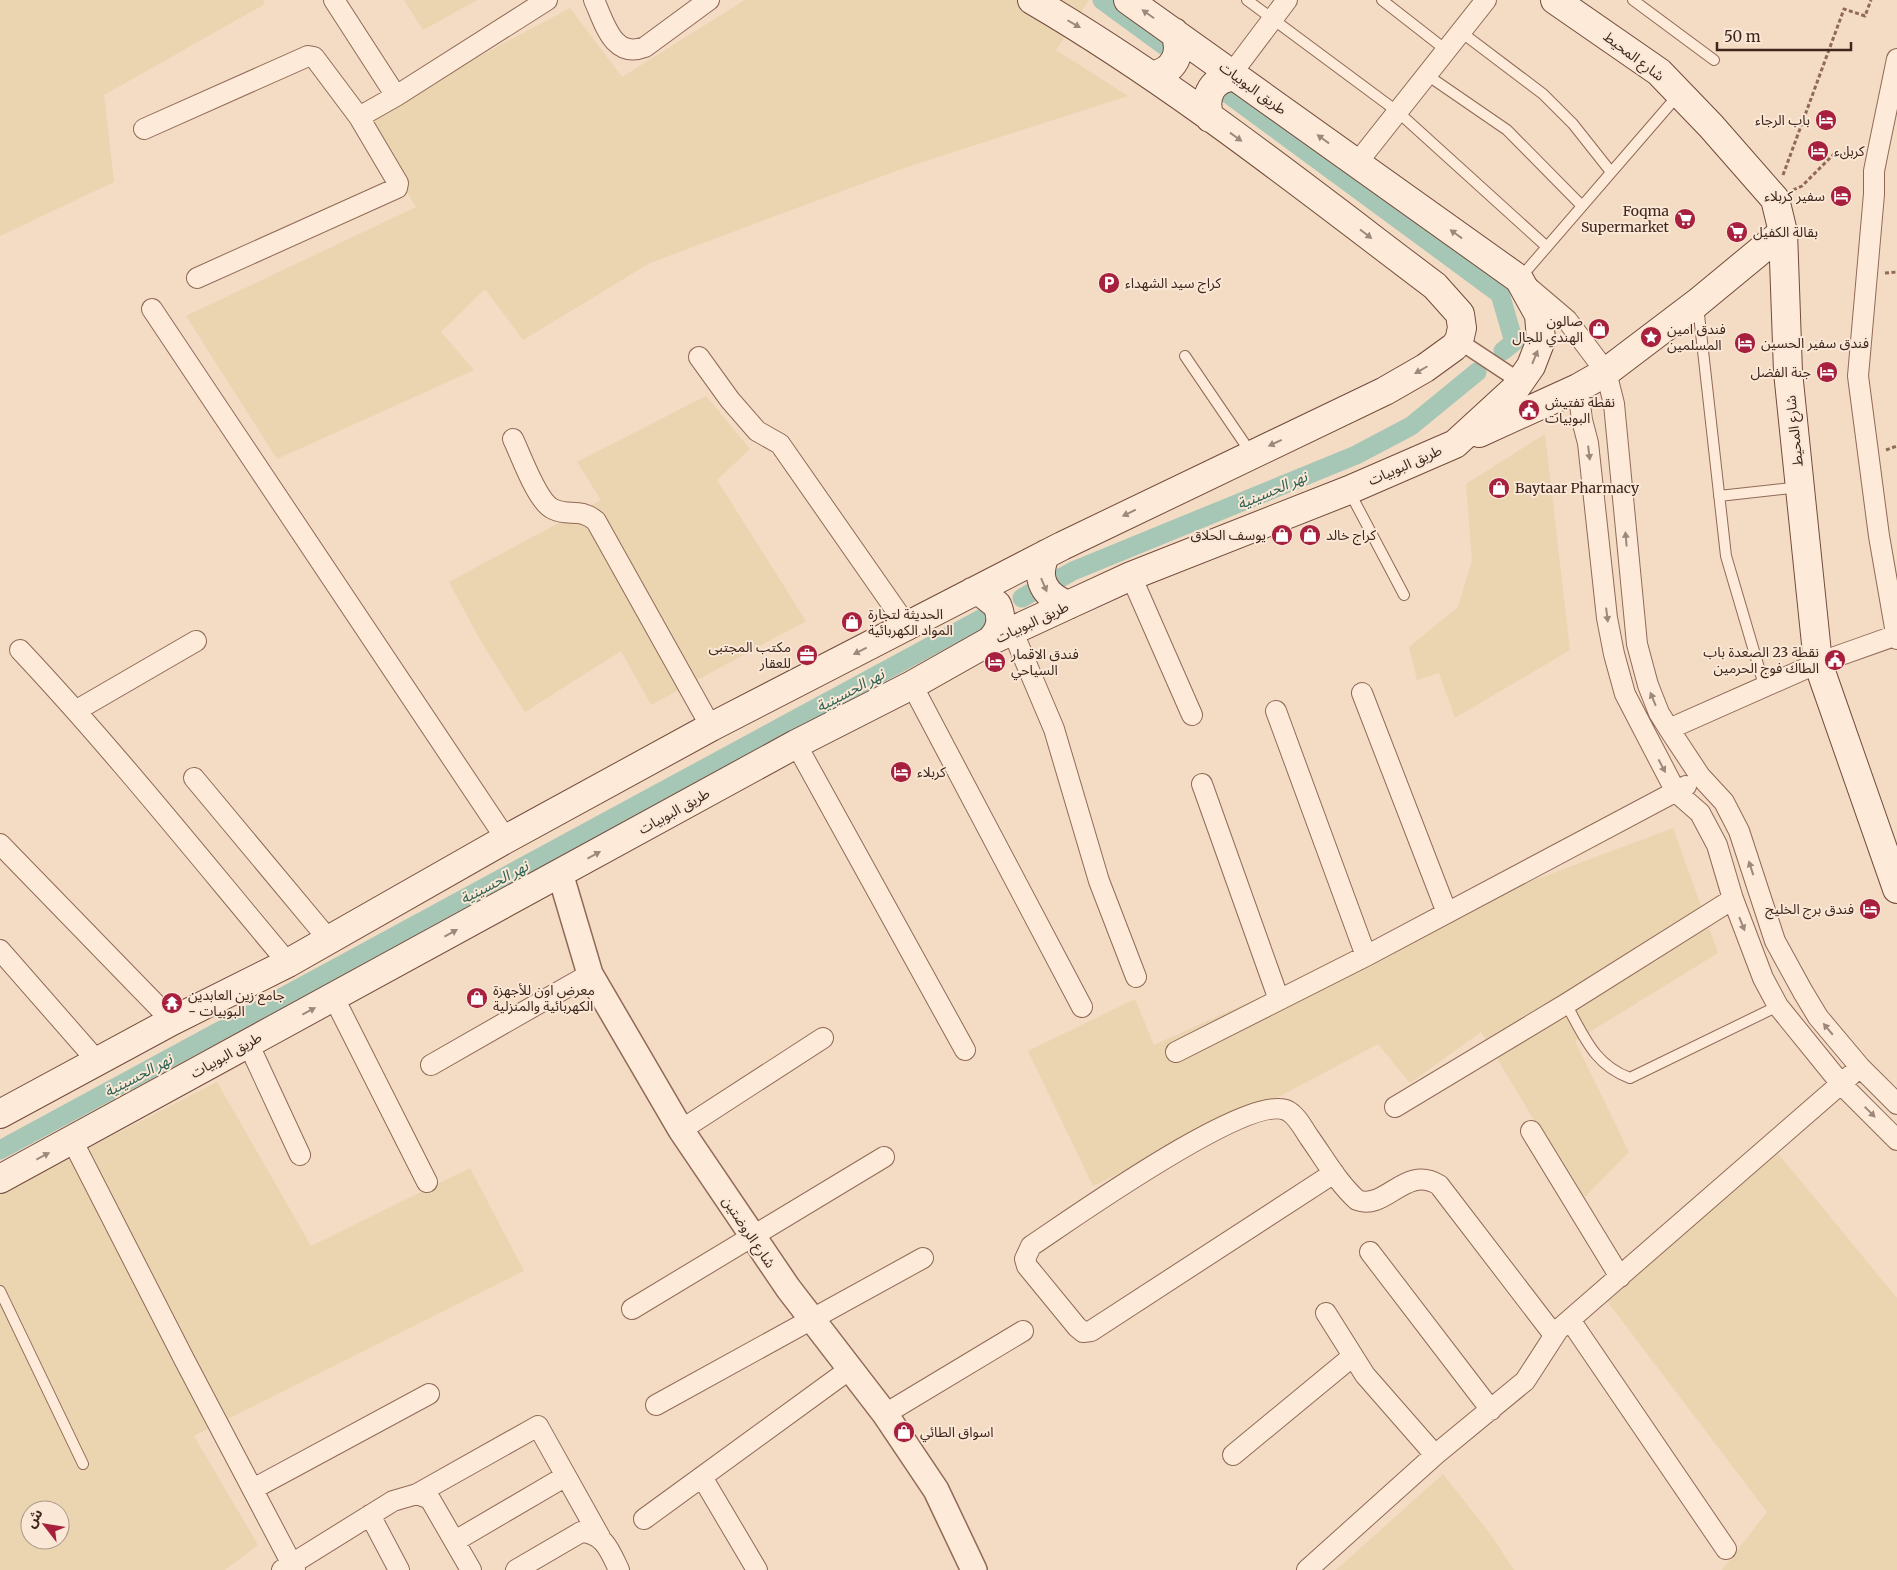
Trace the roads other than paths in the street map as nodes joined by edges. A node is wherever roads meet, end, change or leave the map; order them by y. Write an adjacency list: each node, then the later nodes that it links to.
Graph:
1 (334, 0): 23 (street)
2 (547, 0): 23 (street)
3 (594, 0): 4 (street)
4 (709, 0)
5 (1032, 0): 19 (main road, one-way to 19)
6 (1128, 0): 14 (main road, طريق البوبيات, one-way to 6)
7 (1247, 0): 13 (lane)
8 (1286, 0): 13 (street)
9 (1382, 0): 16 (lane)
10 (1486, 0): 15 (street)
11 (1555, 0): 22 (main road, شارع المحيط)
12 (1633, 0): 18 (lane)
13 (1272, 19): 20 (street); 24 (lane)
14 (1174, 32): 19 (main road); 20 (main road, طريق البوبيات)
15 (1461, 32): 16 (street); 29 (lane)
16 (1446, 50): 21 (street)
17 (1897, 59): 56 (street)
18 (1714, 60)
19 (1151, 75): 26 (main road)
20 (1235, 75): 26 (main road); 28 (main road, طريق البوبيات, one-way to 20)
21 (1427, 75): 24 (street); 30 (lane)
22 (1679, 93): 29 (lane); 31 (main road, شارع المحيط)
23 (396, 96): 25 (street)
24 (1398, 112): 28 (street); 32 (lane)
25 (360, 117): 27 (street); 33 (street)
26 (1210, 118): 37 (main road, one-way to 37)
27 (144, 129)
28 (1357, 163): 34 (main road, طريق البوبيات, one-way to 28)
29 (1611, 172): 30 (lane)
30 (1582, 206): 32 (lane)
31 (1783, 232): 35 (main road); 46 (main road, شارع المحيط)
32 (1547, 247): 34 (lane)
33 (197, 278)
34 (1519, 279): 40 (street); 41 (main road, طريق البوبيات, one-way to 34)
35 (1697, 303): 40 (main road); 48 (lane)
36 (152, 310): 73 (street)
37 (1459, 341): 41 (street); 45 (main road, one-way to 45)
38 (699, 356): 54 (street)
39 (1185, 356): 45 (lane)
40 (1606, 372): 42 (main road); 67 (street, one-way to 40)
41 (1521, 382): 44 (main road, طريق البوبيات)
42 (1578, 388): 44 (main road); 72 (street, one-way to 72)
43 (513, 439): 66 (street)
44 (1455, 444): 47 (main road, طريق البوبيات)
45 (1251, 454): 49 (main road, one-way to 49)
46 (1800, 487): 48 (lane); 59 (main road, شارع المحيط)
47 (1349, 490): 50 (main road, طريق البوبيات); 52 (lane)
48 (1719, 496): 61 (lane)
49 (1046, 554): 51 (main road); 53 (main road, one-way to 53)
50 (1131, 576): 53 (main road, طريق البوبيات); 65 (street)
51 (972, 592): 54 (main road); 55 (main road)
52 (1404, 595)
53 (1068, 605): 55 (main road, طريق البوبيات)
54 (907, 626): 66 (main road, one-way to 66)
55 (1001, 636): 60 (main road, طريق البوبيات); 84 (street)
56 (1897, 636): 59 (street)
57 (196, 641): 63 (street)
58 (20, 650): 63 (street)
59 (1818, 663): 61 (street); 76 (main road, شارع المحيط)
60 (912, 685): 68 (main road, طريق البوبيات); 89 (street)
61 (1764, 685): 67 (street)
62 (1362, 693): 78 (street)
63 (77, 710): 82 (street)
64 (1276, 710): 81 (street)
65 (1192, 715)
66 (711, 727): 73 (main road)
67 (1669, 729): 69 (street)
68 (796, 744): 75 (main road, طريق البوبيات, one-way to 68); 93 (street)
69 (1700, 776): 72 (street); 97 (street, one-way to 69)
70 (194, 778): 79 (street)
71 (1202, 784): 86 (street)
72 (1676, 792): 77 (street); 78 (street)
73 (506, 840): 79 (main road)
74 (0, 844): 90 (street)
75 (560, 873): 83 (street, شارع الروضتين); 85 (main road, طريق البوبيات, one-way to 75)
76 (1897, 889)
77 (1733, 900): 87 (street); 88 (street, one-way to 88)
78 (1447, 913): 81 (street)
79 (329, 940): 82 (main road)
80 (0, 950): 95 (street)
81 (1366, 956): 86 (street)
82 (288, 963): 90 (main road)
83 (590, 974): 96 (street); 102 (street, شارع الروضتين)
84 (1136, 977)
85 (334, 998): 92 (main road, طريق البوبيات, one-way to 85); 110 (street)
86 (1279, 1000): 94 (street)
87 (1566, 1004): 88 (lane); 100 (street)
88 (1778, 1006): 98 (street)
89 (1082, 1007)
90 (172, 1021): 95 (main road)
91 (823, 1038): 102 (street)
92 (248, 1044): 104 (main road, طريق البوبيات); 106 (street)
93 (965, 1050)
94 (1176, 1052)
95 (98, 1062): 101 (main road)
96 (431, 1065)
97 (1860, 1066): 98 (street); 99 (street)
98 (1842, 1085): 105 (street, one-way to 105); 114 (street)
99 (1897, 1104)
100 (1395, 1107)
101 (0, 1114)
102 (681, 1130): 111 (street, شارع الروضتين)
103 (1531, 1131): 114 (street)
104 (72, 1140): 109 (main road, طريق البوبيات, one-way to 104); 133 (street)
105 (1897, 1140)
106 (300, 1155)
107 (884, 1157): 111 (street)
108 (1334, 1174): 108 (street); 121 (street)
109 (0, 1179)
110 (427, 1182)
111 (752, 1236): 116 (street); 118 (street, شارع الروضتين)
112 (1370, 1252): 126 (street)
113 (924, 1258): 118 (street)
114 (1620, 1277): 119 (street)
115 (0, 1291): 130 (lane)
116 (632, 1309)
117 (1326, 1313): 122 (street)
118 (810, 1319): 123 (street, شارع الروضتين); 125 (street)
119 (1570, 1320): 121 (street); 139 (street)
120 (1023, 1331): 127 (street)
121 (1554, 1335): 126 (street)
122 (1353, 1356): 128 (street); 129 (street)
123 (850, 1369): 127 (street, شارع الروضتين); 132 (street)
124 (429, 1394): 133 (street)
125 (656, 1405)
126 (1491, 1410): 129 (street)
127 (885, 1414): 146 (street, شارع الروضتين)
128 (1233, 1455)
129 (1435, 1455): 147 (street)
130 (83, 1464)
131 (566, 1476): 134 (street); 137 (street); 138 (street)
132 (702, 1477): 136 (street); 145 (street)
133 (253, 1489): 140 (street)
134 (417, 1494): 135 (street); 138 (street)
135 (370, 1515): 140 (street); 141 (street)
136 (644, 1519)
137 (600, 1537): 143 (street); 144 (street)
138 (455, 1541): 142 (street)
139 (1726, 1549)
140 (289, 1568)
141 (399, 1570)
142 (471, 1570)
143 (516, 1570)
144 (619, 1570)
145 (757, 1570)
146 (974, 1570)
147 (1307, 1570)

